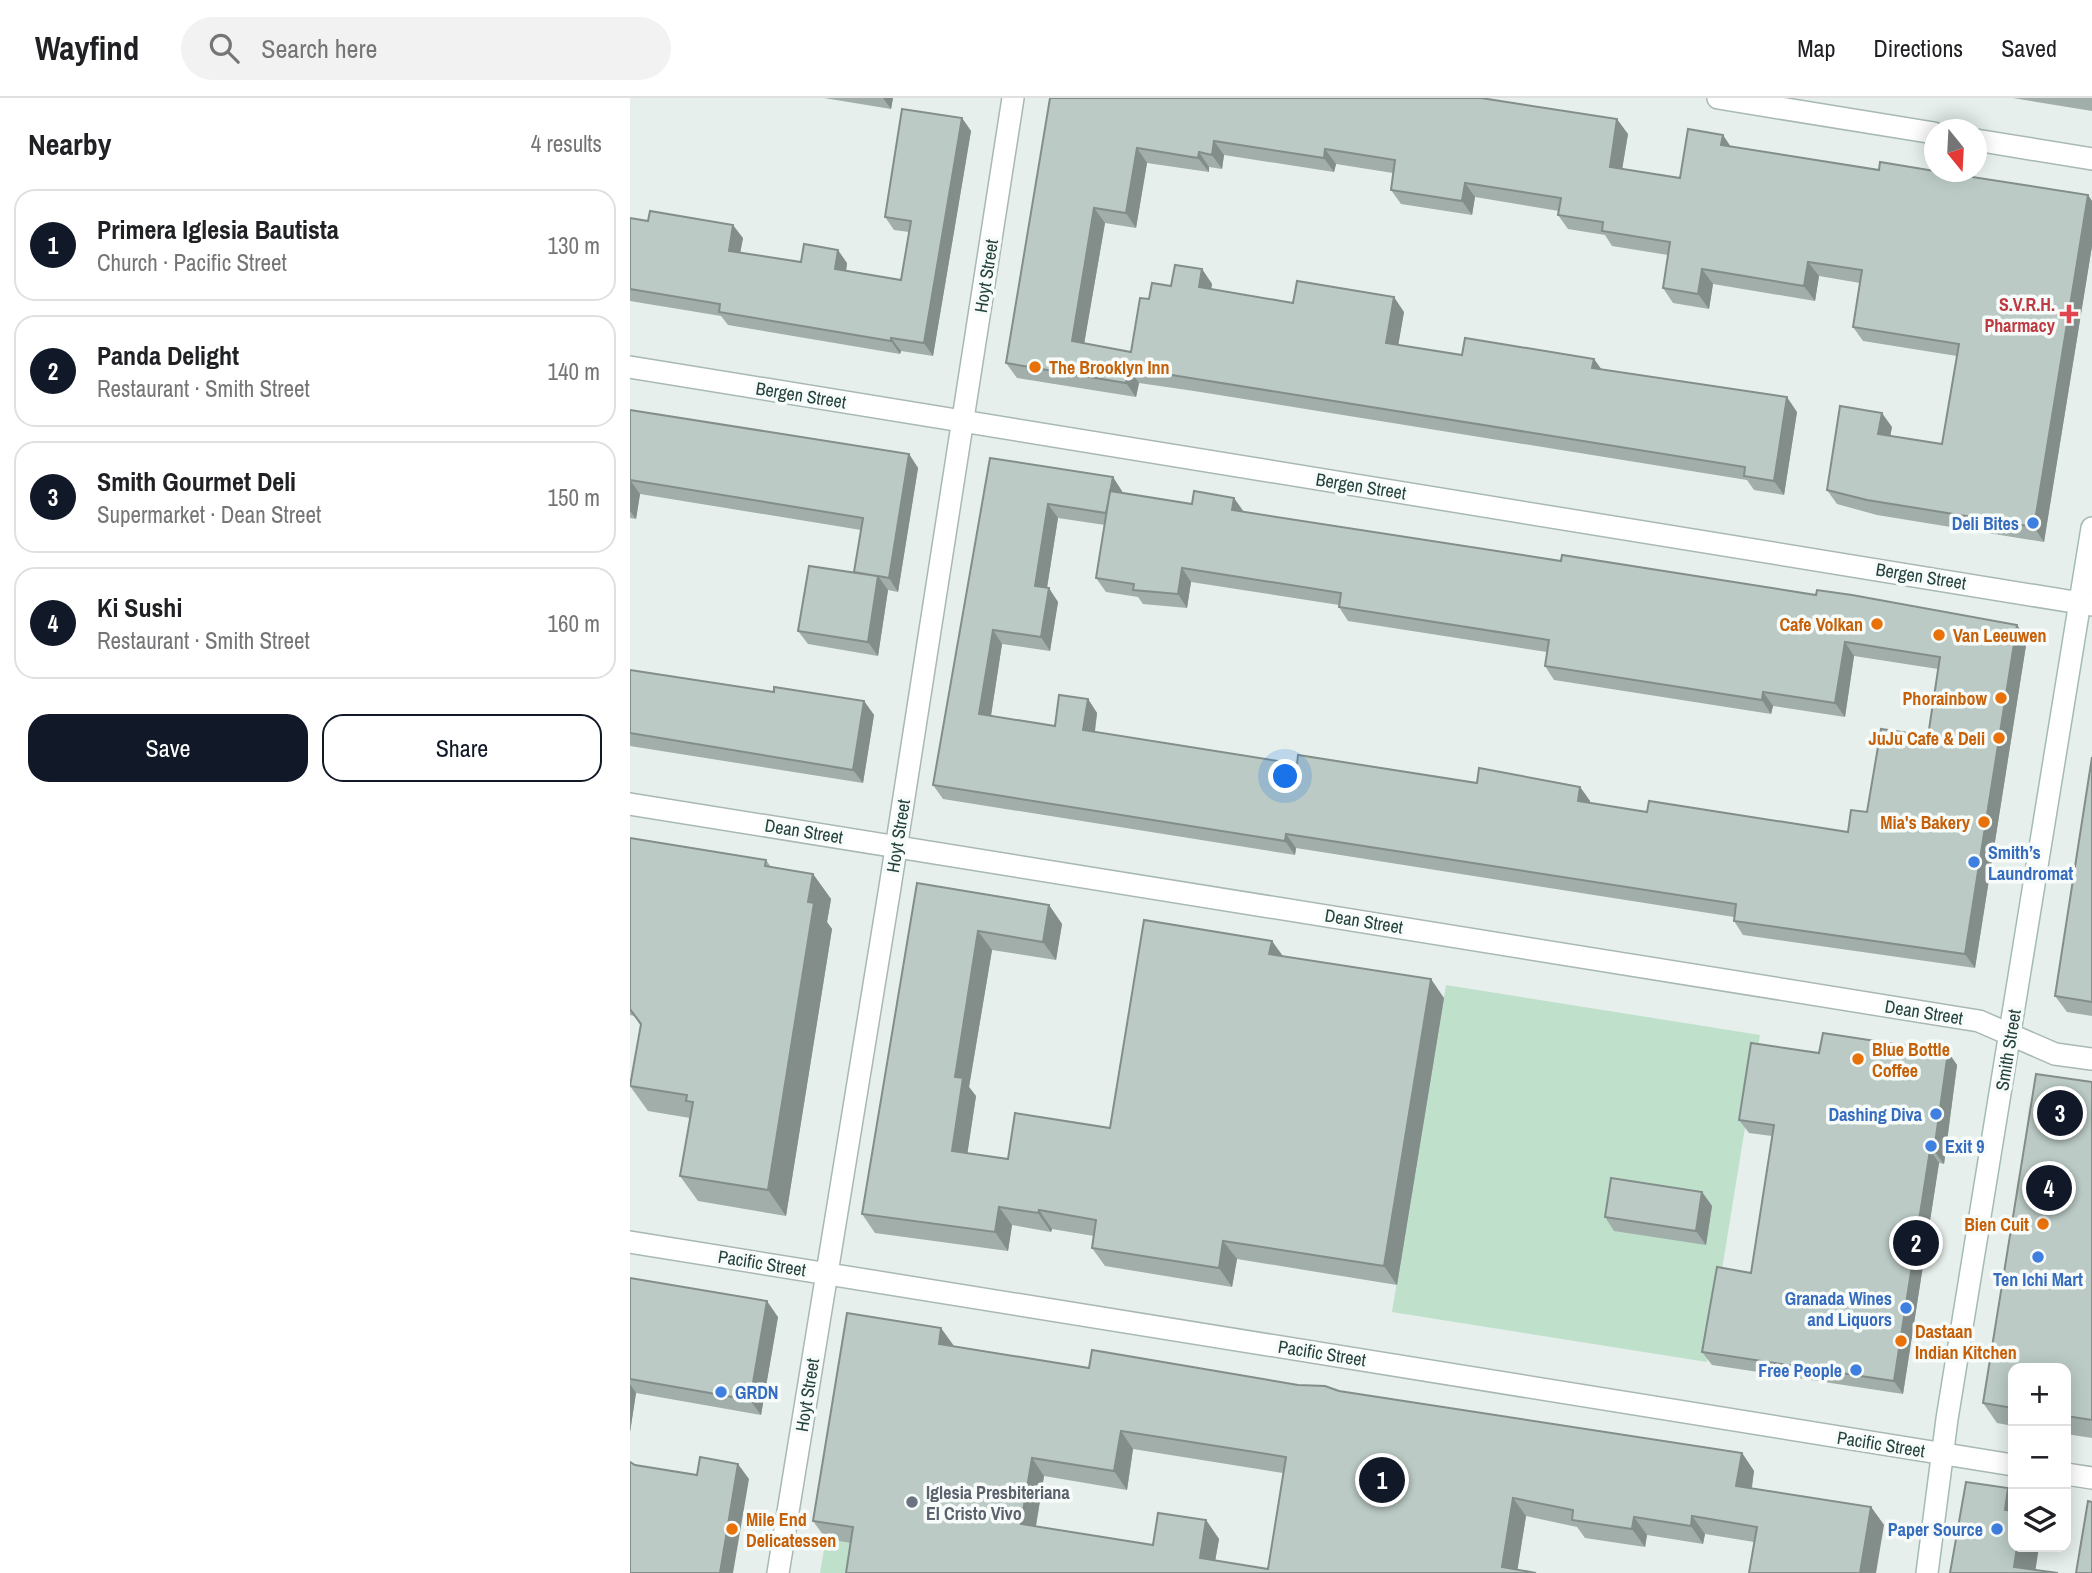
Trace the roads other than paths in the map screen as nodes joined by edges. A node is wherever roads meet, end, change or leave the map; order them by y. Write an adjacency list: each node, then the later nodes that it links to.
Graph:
1 (1013, 98): 7 (street, Hoyt Street)
2 (1718, 98): 3 (street)
3 (1924, 131)
4 (1987, 142): 5 (street)
5 (2092, 159)
6 (630, 368): 7 (street, Bergen Street)
7 (963, 421): 9 (street, Bergen Street); 11 (street, Hoyt Street)
8 (2092, 528): 9 (street, Smith Street)
9 (2086, 603): 12 (street, Smith Street)
10 (630, 804): 11 (street, Dean Street)
11 (897, 846): 12 (street, Dean Street); 15 (street, Hoyt Street)
12 (2011, 1035): 13 (street, Dean Street); 16 (street, Smith Street)
13 (2092, 1059)
14 (630, 1242): 15 (street, Pacific Street)
15 (827, 1273): 16 (street, Pacific Street); 20 (street, Hoyt Street)
16 (1943, 1454): 17 (street, Pacific Street); 21 (street, Smith Street)
17 (2008, 1464)
18 (2071, 1475): 19 (street)
19 (2092, 1478)
20 (778, 1573)
21 (1927, 1573)

